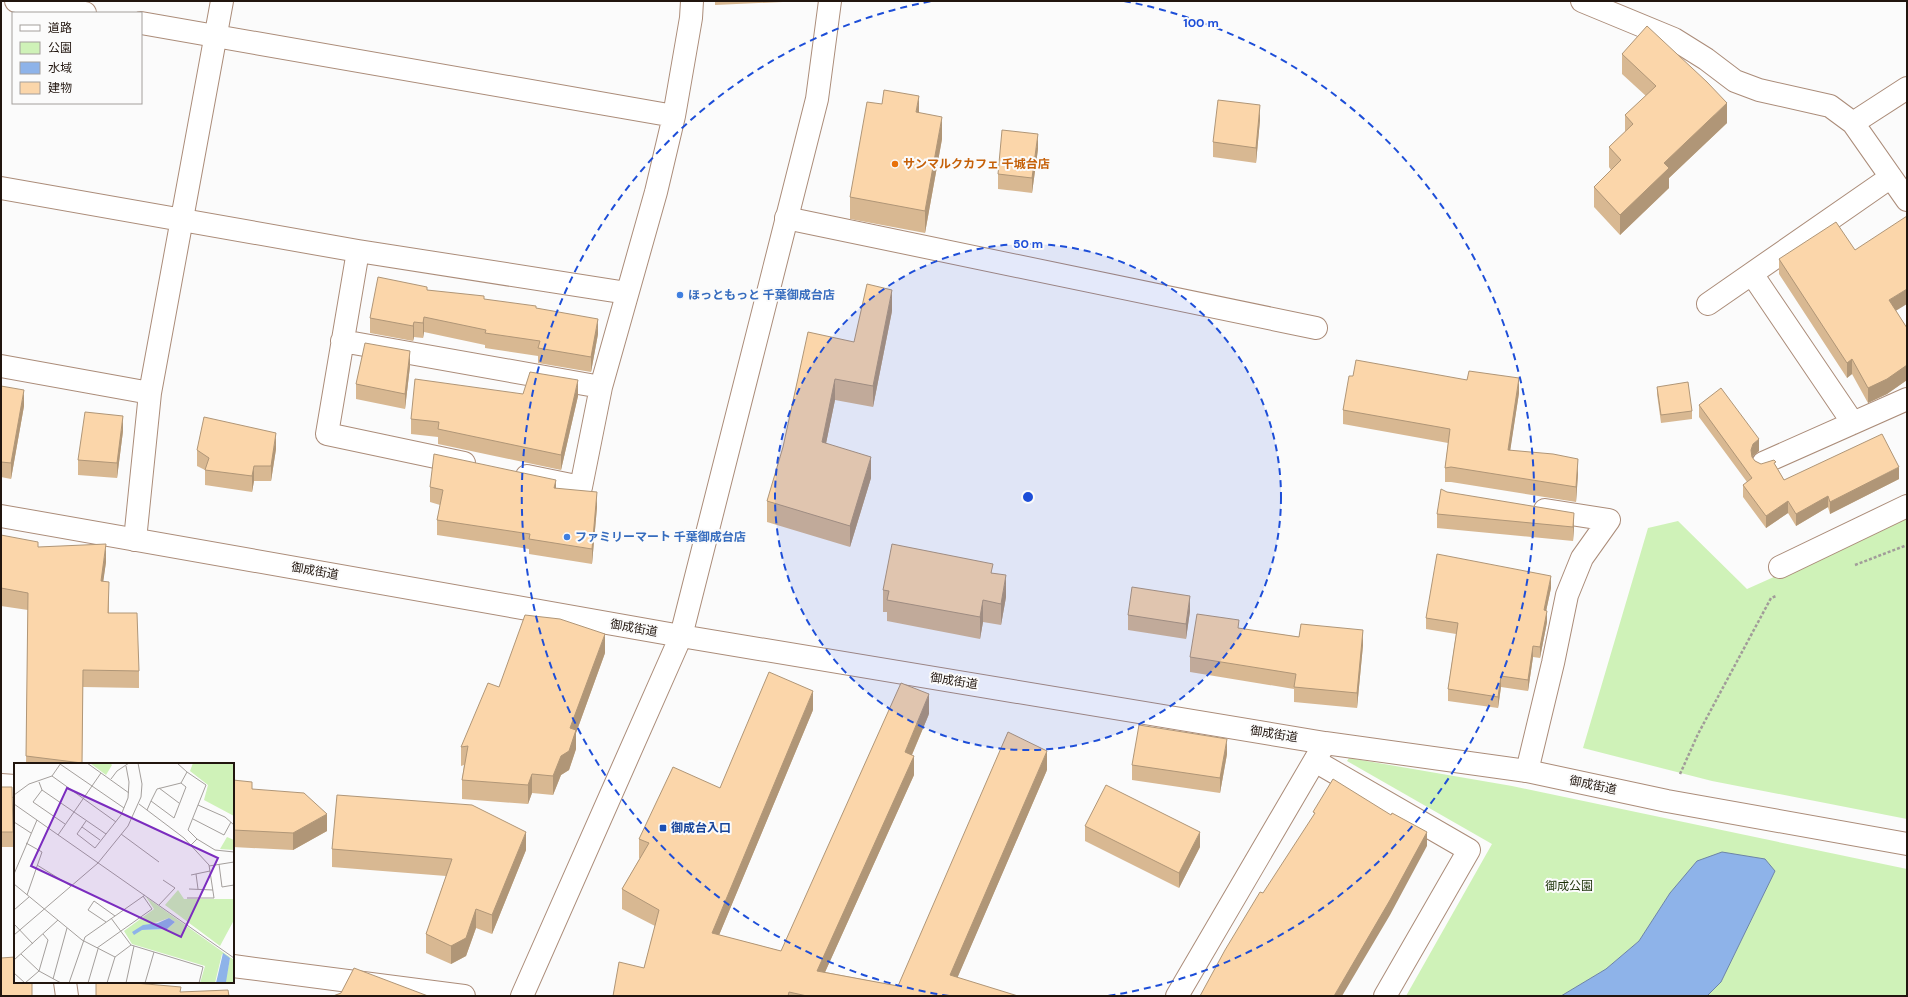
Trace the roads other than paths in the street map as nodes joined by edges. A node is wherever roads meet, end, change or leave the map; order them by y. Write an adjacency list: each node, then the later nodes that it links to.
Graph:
1 (16, 1): 6 (street)
2 (222, 1): 8 (street)
3 (692, 1): 10 (street)
4 (830, 1): 15 (street)
5 (1582, 1): 11 (street)
6 (79, 12)
7 (142, 23): 8 (street)
8 (216, 36): 10 (street); 16 (street)
9 (1907, 88): 11 (street)
10 (674, 116): 19 (street)
11 (1853, 123): 12 (street)
12 (1891, 177): 14 (street); 18 (street)
13 (1, 188): 16 (street)
14 (1907, 200)
15 (786, 218): 21 (street); 36 (street)
16 (181, 220): 17 (street); 25 (street)
17 (358, 251): 19 (street); 22 (street)
18 (1752, 274): 20 (street); 27 (street)
19 (627, 293): 24 (street)
20 (1708, 304)
21 (1316, 328)
22 (342, 341): 24 (street); 29 (street)
23 (1, 366): 25 (street)
24 (600, 387): 30 (street)
25 (150, 393): 34 (street)
26 (1907, 399): 27 (street)
27 (1853, 423): 28 (street)
28 (1763, 463)
29 (481, 466)
30 (504, 471)
31 (1525, 506): 38 (street)
32 (1907, 506): 35 (street)
33 (1, 516): 34 (street, 御成街道)
34 (135, 540): 36 (street, 御成街道)
35 (1780, 567)
36 (681, 636): 37 (street, 御成街道); 46 (street)
37 (1320, 752): 38 (street, 御成街道); 47 (street); 48 (street)
38 (1527, 771): 41 (street, 御成街道)
39 (1, 785): 40 (street)
40 (14, 786)
41 (1907, 844)
42 (234, 966): 45 (street)
43 (65, 983): 44 (street)
44 (67, 996)
45 (464, 996)
46 (522, 996)
47 (1177, 996)
48 (1385, 996)

